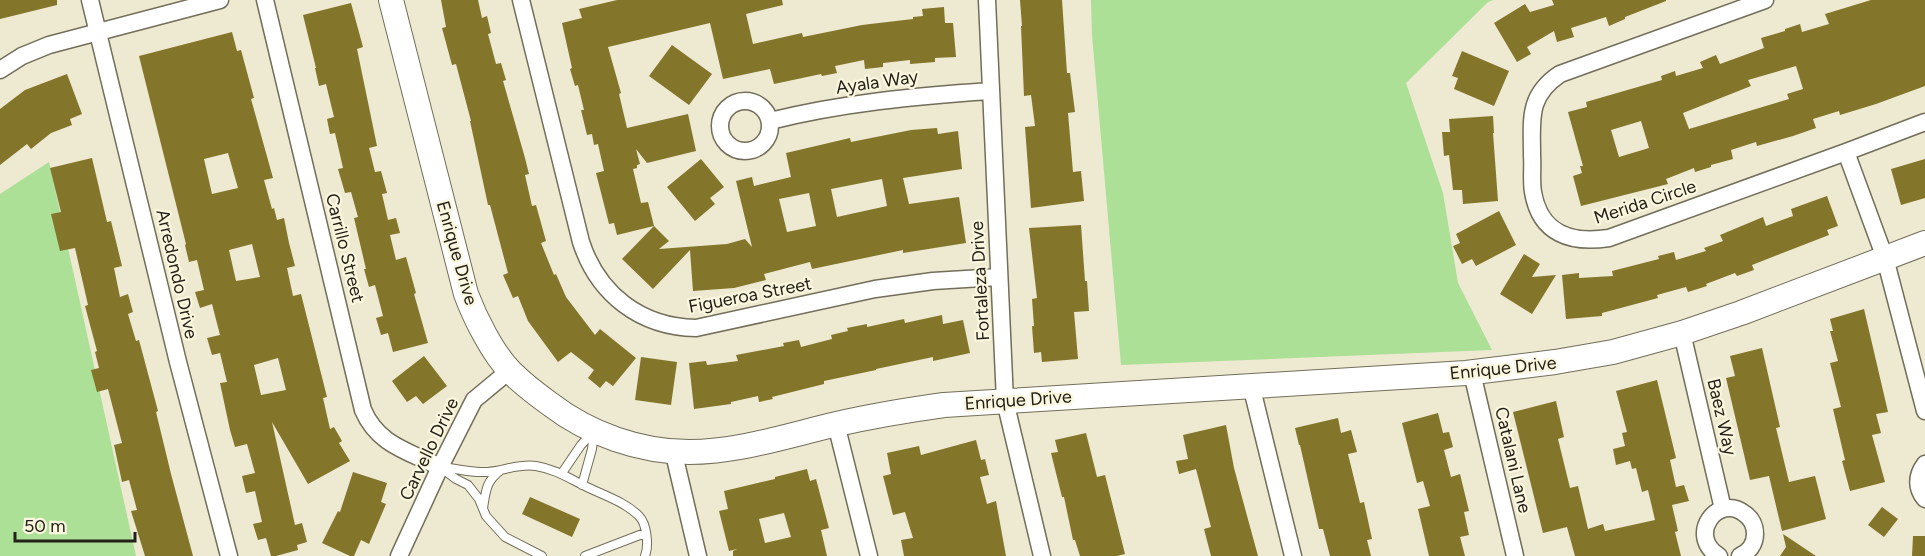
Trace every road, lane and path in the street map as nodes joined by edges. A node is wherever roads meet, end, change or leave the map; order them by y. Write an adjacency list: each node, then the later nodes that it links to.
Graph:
1 (90, 0): 8 (street, Arredondo Drive)
2 (220, 0): 8 (street)
3 (265, 0): 27 (street, Carrillo Street)
4 (391, 0): 18 (street, Enrique Drive)
5 (521, 0): 16 (street, Figueroa Street)
6 (987, 0): 10 (street, Fortaleza Drive)
7 (1765, 0): 13 (street, Merida Circle)
8 (97, 33): 9 (street); 35 (street, Arredondo Drive)
9 (0, 70)
10 (990, 91): 11 (street, Ayala Way); 16 (street, Fortaleza Drive)
11 (770, 120)
12 (1925, 122): 13 (street, Merida Circle)
13 (1845, 152): 15 (street)
14 (1925, 243): 15 (street, Enrique Drive)
15 (1885, 258): 17 (street, Enrique Drive); 22 (street)
16 (999, 277): 21 (street, Fortaleza Drive)
17 (1682, 333): 19 (street, Enrique Drive); 33 (street, Baez Way)
18 (509, 371): 24 (street, Enrique Drive); 27 (street, Carvello Drive)
19 (1472, 373): 20 (street, Enrique Drive); 44 (street, Catalani Lane)
20 (1251, 385): 21 (street, Enrique Drive); 43 (street)
21 (1005, 400): 23 (street, Enrique Drive); 42 (street, Fortaleza Drive)
22 (1925, 411)
23 (836, 424): 25 (street, Enrique Drive); 41 (street)
24 (594, 430): 25 (street, Enrique Drive); 29 (lane); 30 (lane)
25 (673, 450): 40 (street)
26 (1925, 465): 31 (street)
27 (440, 467): 28 (lane); 32 (lane); 36 (street, Carvello Drive)
28 (504, 468): 29 (lane); 32 (lane)
29 (562, 473): 30 (lane)
30 (582, 485): 34 (lane)
31 (1925, 499)
32 (483, 509): 37 (lane)
33 (1723, 509): 45 (street); 46 (street)
34 (645, 533): 38 (lane); 39 (lane)
35 (229, 556)
36 (399, 556)
37 (542, 556)
38 (585, 556)
39 (645, 556)
40 (698, 556)
41 (869, 556)
42 (1042, 556)
43 (1293, 556)
44 (1515, 556)
45 (1719, 556)
46 (1740, 556)

